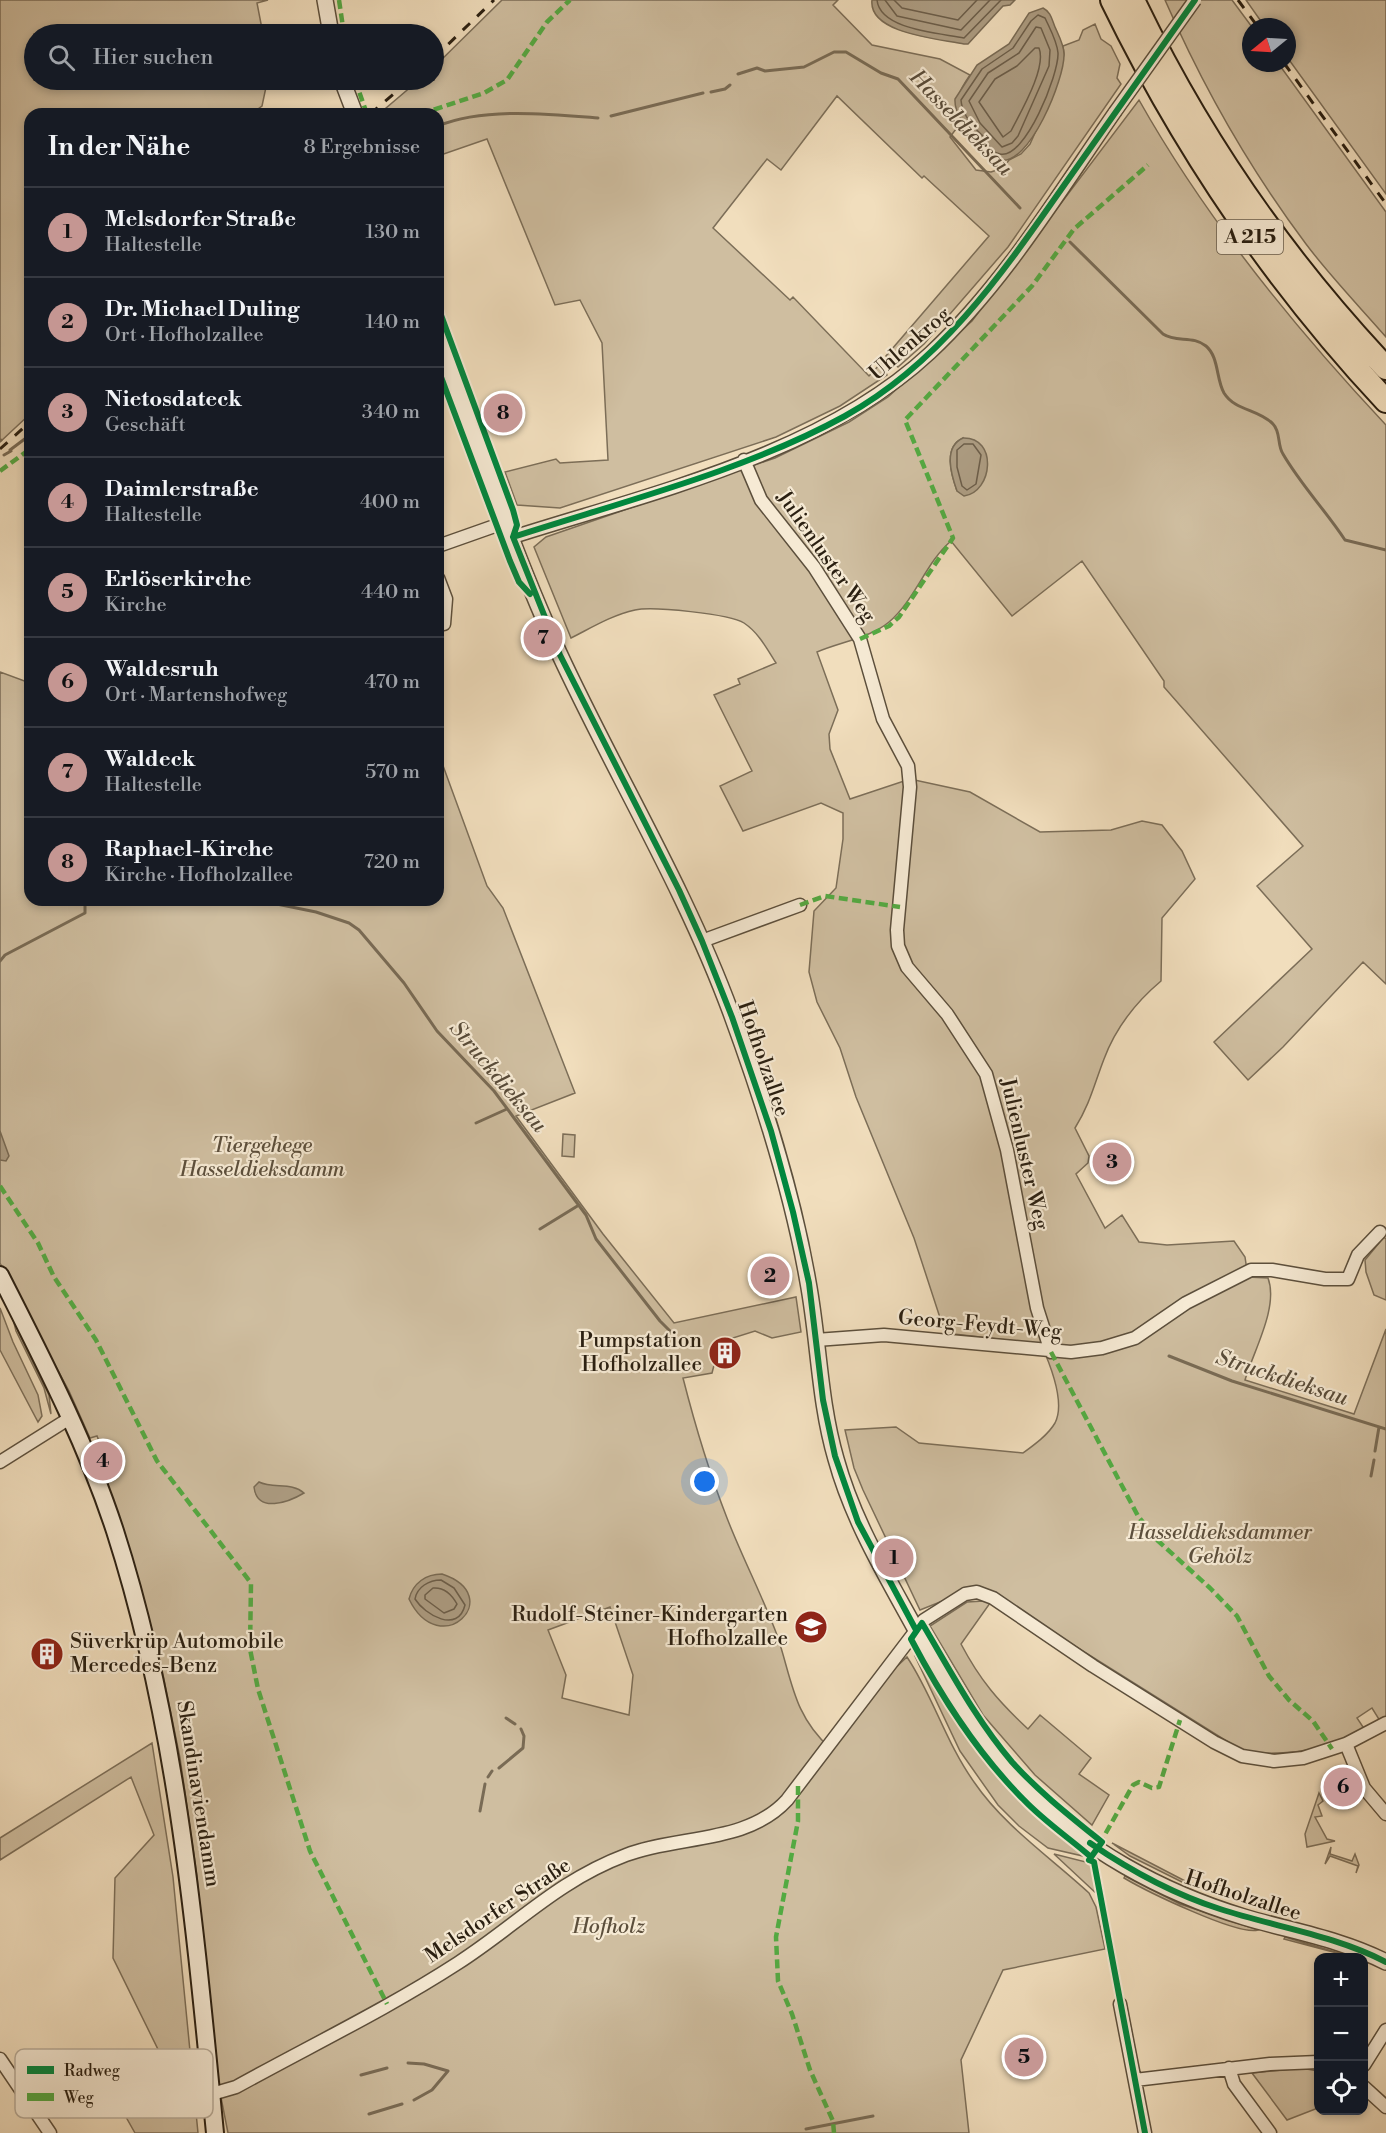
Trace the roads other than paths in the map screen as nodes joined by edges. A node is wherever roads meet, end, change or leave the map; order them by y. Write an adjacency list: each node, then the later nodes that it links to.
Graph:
1 (325, 0): 6 (street)
2 (1112, 0): 12 (highway, A 215)
3 (1133, 0): 9 (highway, A 215)
4 (1149, 0): 9 (highway)
5 (1195, 0): 13 (street, Uhlenkrog, bridge)
6 (329, 24)
7 (346, 90): 8 (street)
8 (353, 108)
9 (1218, 150): 11 (highway, A 215)
10 (444, 353): 14 (street, Hofholzallee)
11 (1386, 368)
12 (1386, 401)
13 (744, 460): 15 (street, Uhlenkrog); 24 (street, Julienluster Weg)
14 (506, 522): 15 (street, Hofholzallee); 16 (street)
15 (513, 537): 20 (street, Hofholzallee)
16 (444, 544)
17 (444, 594): 18 (street)
18 (444, 624)
19 (800, 905): 20 (street)
20 (702, 940): 23 (street, Hofholzallee)
21 (1380, 1232): 24 (street, Georg-Feydt-Weg)
22 (0, 1275): 25 (main road, Skandinaviendamm)
23 (816, 1340): 24 (street, Georg-Feydt-Weg); 27 (street, Hofholzallee)
24 (1051, 1352)
25 (70, 1418): 26 (street); 34 (main road, Skandinaviendamm)
26 (0, 1462)
27 (916, 1630): 29 (street, Melsdorfer Straße); 31 (street, Hofholzallee); 42 (street, Melsdorfer Straße)
28 (1386, 1723): 29 (street, Melsdorfer Straße)
29 (1346, 1744): 30 (street)
30 (1386, 1814)
31 (1386, 1962)
32 (1120, 2004): 39 (street)
33 (1386, 2030): 36 (street)
34 (207, 2049)
35 (0, 2059): 40 (street)
36 (1367, 2061)
37 (1314, 2062): 38 (street)
38 (1229, 2068): 39 (street); 49 (street)
39 (1135, 2080): 48 (street)
40 (15, 2081)
41 (1368, 2091): 44 (street)
42 (213, 2094)
43 (213, 2107): 47 (main road, Skandinaviendamm)
44 (1386, 2107)
45 (40, 2118): 46 (street)
46 (50, 2133)
47 (215, 2133)
48 (1145, 2133)
49 (1270, 2133)

